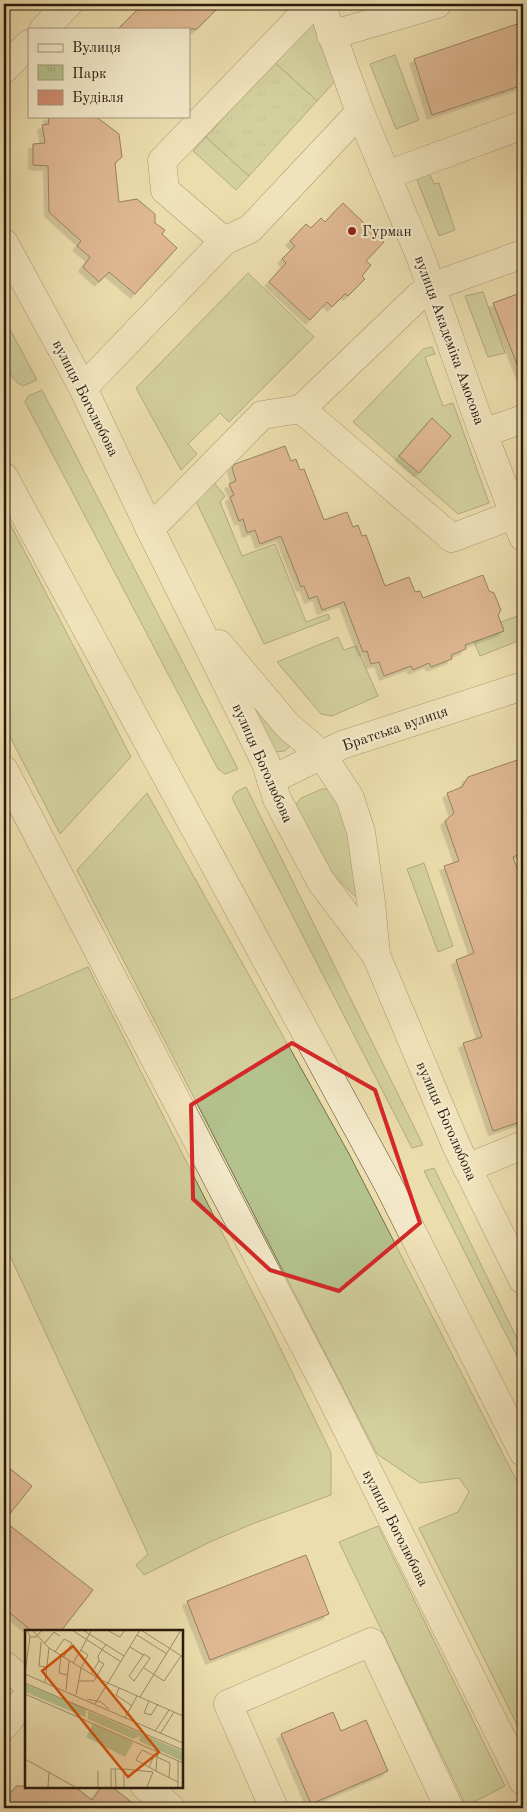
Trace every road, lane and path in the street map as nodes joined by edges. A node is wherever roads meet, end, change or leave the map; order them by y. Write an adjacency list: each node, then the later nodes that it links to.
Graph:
1 (68, 4): 5 (street)
2 (313, 4): 12 (street)
3 (320, 4): 6 (street, вулиця Академіка Амосова)
4 (437, 4): 6 (street)
5 (45, 28)
6 (331, 36): 9 (street, вулиця Академіка Амосова)
7 (28, 45): 8 (street)
8 (4, 69)
9 (360, 112): 11 (street, вулиця Академіка Амосова); 12 (street)
10 (523, 125): 11 (street)
11 (387, 176): 15 (street, вулиця Академіка Амосова)
12 (224, 241): 16 (street)
13 (4, 243): 16 (street, вулиця Боголюбова)
14 (523, 254): 15 (street)
15 (431, 287): 17 (street); 19 (street, вулиця Академіка Амосова)
16 (83, 388): 22 (street, вулиця Боголюбова)
17 (301, 409): 21 (street); 22 (street)
18 (523, 420): 19 (street)
19 (483, 433): 21 (street, вулиця Академіка Амосова)
20 (4, 477): 32 (street)
21 (521, 520)
22 (150, 529): 23 (street, вулиця Боголюбова)
23 (195, 619): 25 (street); 27 (street, вулиця Боголюбова)
24 (523, 686): 25 (street, Братська вулиця)
25 (322, 755): 27 (street, Братська вулиця); 28 (street)
26 (4, 770): 37 (street, вулиця Боголюбова)
27 (271, 780): 28 (street, вулиця Боголюбова)
28 (376, 956): 30 (street, вулиця Боголюбова)
29 (523, 1145): 30 (street)
30 (467, 1168): 31 (street, вулиця Боголюбова)
31 (523, 1280)
32 (523, 1452)
33 (4, 1666): 34 (street)
34 (25, 1682)
35 (25, 1699): 36 (street)
36 (4, 1726)
37 (523, 1781)
38 (146, 1787): 40 (street)
39 (446, 1807): 41 (street)
40 (171, 1808)
41 (274, 1808)

